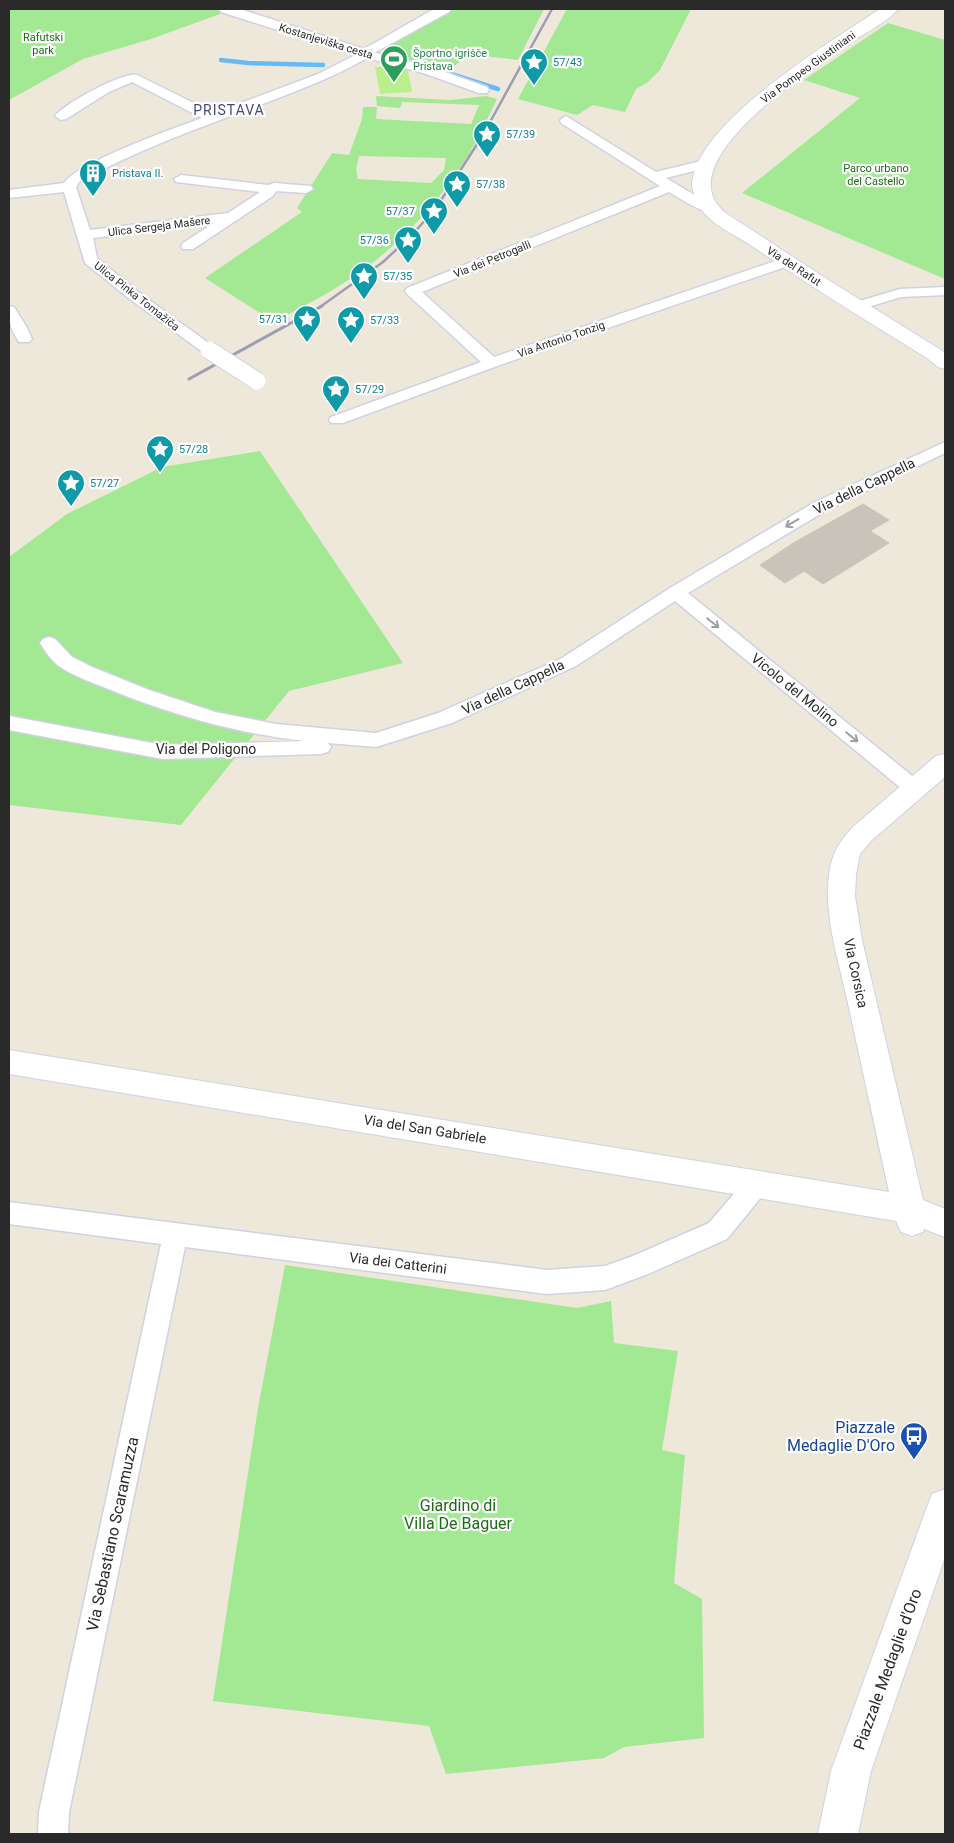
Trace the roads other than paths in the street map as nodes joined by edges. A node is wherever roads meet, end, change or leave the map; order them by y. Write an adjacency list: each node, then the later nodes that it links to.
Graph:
1 (226, 9): 4 (street, Kostanjeviška cesta)
2 (444, 9): 4 (street)
3 (890, 9): 9 (main road, Via Pompeo Giustiniani)
4 (365, 54): 5 (street, Kostanjeviška cesta); 7 (street)
5 (483, 90)
6 (61, 116): 7 (street)
7 (213, 118): 13 (street)
8 (566, 120): 10 (street, Via del Rafut)
9 (705, 164): 10 (street); 17 (main road)
10 (656, 176): 12 (street, Via del Rafut)
11 (181, 179): 15 (street)
12 (671, 186): 17 (street, Via del Rafut); 27 (street, Via dei Petrogalli)
13 (69, 187): 16 (street); 19 (street, Ulica Pinka Tomažiča)
14 (306, 189): 15 (street)
15 (267, 191): 18 (street, Ulica Sergeja Mašere)
16 (9, 194)
17 (711, 210): 21 (main road, Via del Rafut)
18 (233, 217): 19 (street, Ulica Sergeja Mašere); 20 (street, Ulica Sergeja Mašere)
19 (85, 234): 28 (street, Ulica Pinka Tomažiča, bridge)
20 (188, 246)
21 (786, 262): 23 (main road, Via del Rafut); 27 (street, Via Antonio Tonzig)
22 (945, 291): 23 (street)
23 (858, 306): 26 (main road, Via del Rafut)
24 (9, 310): 25 (street)
25 (24, 340)
26 (941, 358)
27 (492, 363): 29 (street, Via Antonio Tonzig)
28 (258, 380)
29 (337, 420)
30 (945, 447): 31 (street, Via della Cappella, one-way to 31)
31 (676, 592): 34 (street, Via della Cappella); 36 (street, Vicolo del Molino, one-way to 36)
32 (49, 643): 34 (street, Via della Cappella)
33 (9, 723): 34 (street, Via del Poligono)
34 (376, 740)
35 (945, 763): 36 (main road, Via Corsica)
36 (915, 789): 40 (main road, Via Corsica)
37 (9, 1062): 38 (main road, Via del San Gabriele)
38 (758, 1183): 40 (main road, Via del San Gabriele); 42 (street, Via dei Catterini)
39 (9, 1213): 42 (street, Via dei Catterini)
40 (910, 1215): 41 (main road, Via del San Gabriele); 43 (main road, Via del San Gabriele)
41 (945, 1223)
42 (175, 1234): 45 (street, Via Sebastiano Scaramuzza)
43 (945, 1236)
44 (945, 1507): 46 (main road, Piazzale Medaglie d'Oro)
45 (53, 1834)
46 (838, 1834)

